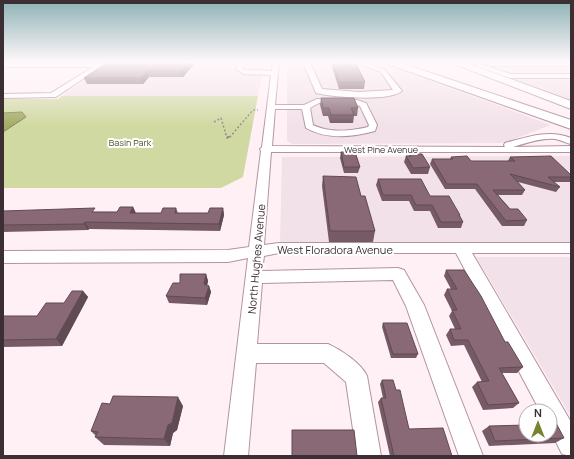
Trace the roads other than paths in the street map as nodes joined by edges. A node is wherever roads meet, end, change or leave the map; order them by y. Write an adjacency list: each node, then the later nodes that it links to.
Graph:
1 (72, 83): 9 (street)
2 (271, 83): 12 (street, North Hughes Avenue)
3 (314, 83): 4 (street)
4 (392, 83)
5 (452, 83): 15 (highway)
6 (469, 83): 14 (highway)
7 (488, 83): 13 (highway)
8 (514, 83): 10 (highway)
9 (3, 96)
10 (571, 105)
11 (306, 107): 11 (street); 12 (street)
12 (264, 108): 17 (street, North Hughes Avenue)
13 (571, 113)
14 (571, 121)
15 (571, 125)
16 (571, 141): 18 (street, West Pine Avenue)
17 (265, 149): 18 (street, West Pine Avenue); 22 (street, North Hughes Avenue)
18 (497, 149): 19 (street, West Pine Avenue)
19 (571, 149)
20 (461, 248): 21 (street, West Floradora Avenue); 22 (street, West Floradora Avenue); 26 (street)
21 (571, 248)
22 (256, 252): 23 (street, West Floradora Avenue); 24 (street, North Hughes Avenue)
23 (3, 257)
24 (255, 277): 25 (street, North Hughes Avenue); 29 (street)
25 (247, 353): 27 (street, North Hughes Avenue); 28 (street)
26 (571, 445)
27 (236, 456)
28 (369, 456)
29 (471, 456)

